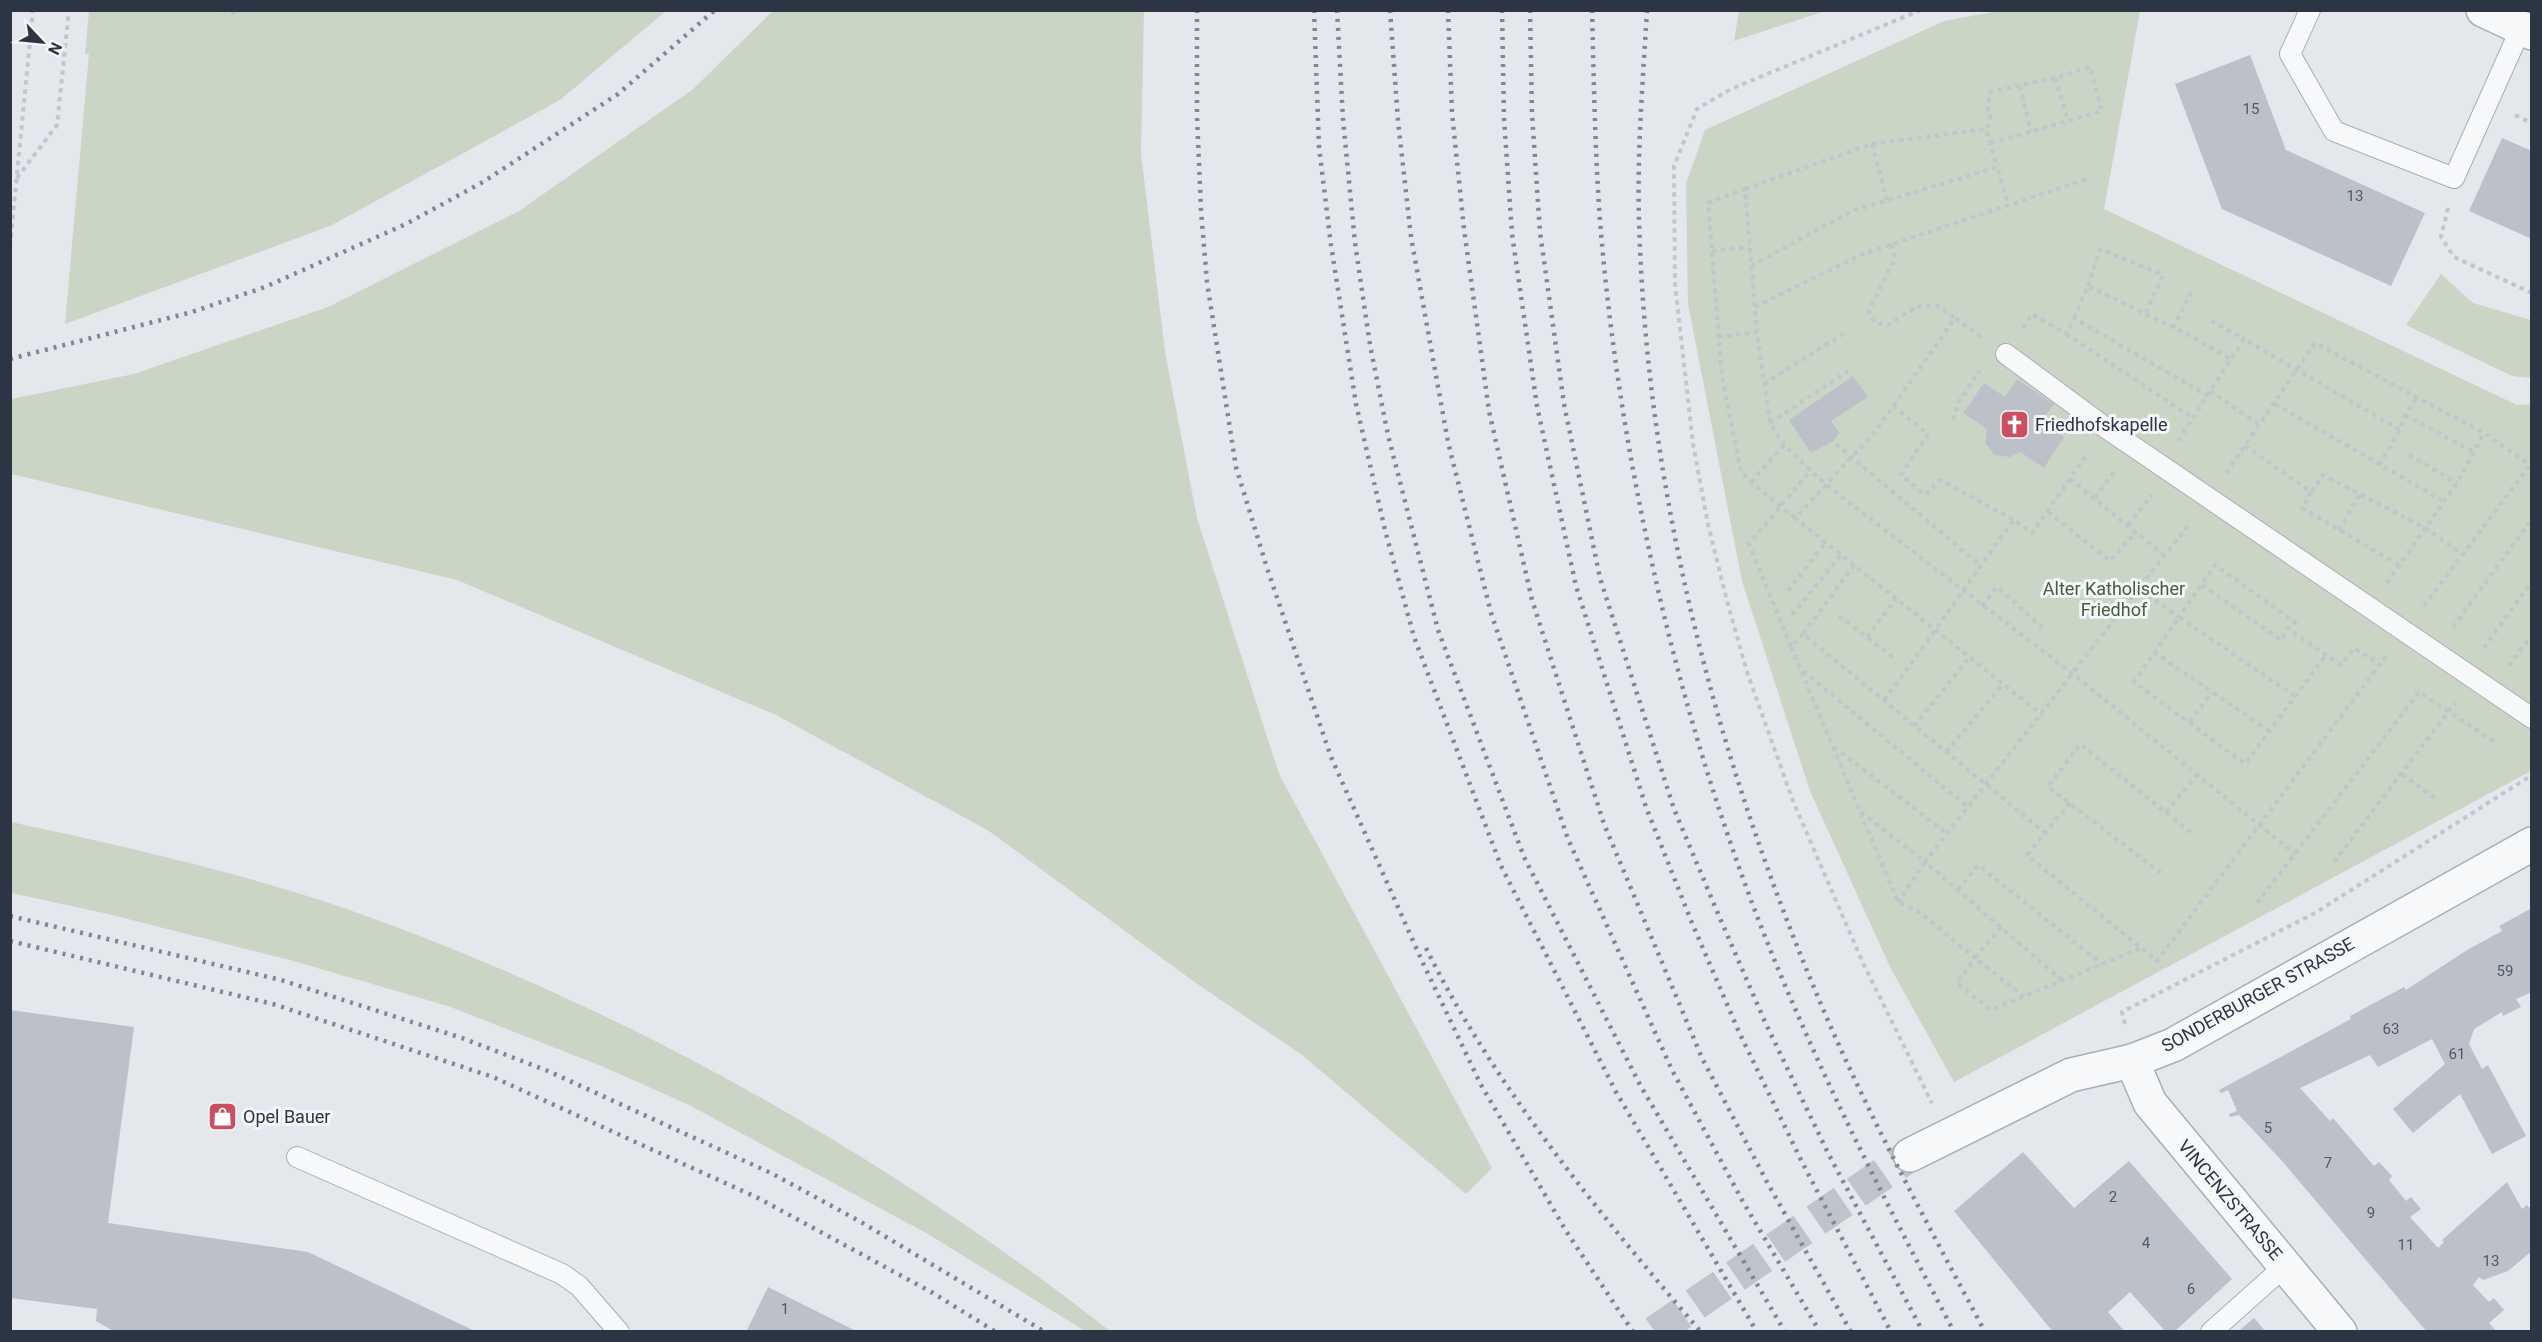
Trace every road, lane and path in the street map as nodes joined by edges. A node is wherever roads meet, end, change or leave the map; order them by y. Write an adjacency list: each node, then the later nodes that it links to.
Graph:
1 (33, 10): 19 (path)
2 (69, 10): 19 (path)
3 (222, 10): 4 (path)
4 (244, 10)
5 (1921, 10): 163 (path)
6 (2310, 10): 18 (lane)
7 (2483, 10): 8 (street)
8 (2526, 31): 18 (lane)
9 (2055, 78): 10 (path); 11 (path); 11 (path)
10 (2020, 86): 12 (path); 13 (path)
11 (2068, 120): 13 (path)
12 (1986, 129): 14 (path); 15 (path)
13 (2031, 132): 14 (path)
14 (1991, 143): 16 (path)
15 (1872, 144): 20 (path); 21 (path)
16 (1997, 166): 21 (path); 22 (path)
17 (2090, 178): 22 (path)
18 (2454, 178): 30 (path)
19 (17, 179): 24 (path)
20 (1746, 189): 25 (path); 26 (path)
21 (1887, 200): 27 (path)
22 (2008, 204): 23 (path)
23 (1891, 244): 31 (path); 33 (path)
24 (10, 246)
25 (1749, 247): 26 (path); 27 (path)
26 (1712, 251): 40 (path)
27 (1751, 266): 31 (path)
28 (2088, 286): 32 (path); 32 (path); 34 (path)
29 (2193, 289): 36 (path)
30 (2532, 293)
31 (1755, 307): 37 (path)
32 (2145, 314): 36 (path)
33 (1954, 318): 42 (path); 51 (path)
34 (2074, 318): 39 (path); 48 (path)
35 (2211, 321): 41 (path)
36 (2173, 327): 43 (path)
37 (1757, 332): 40 (path); 46 (path)
38 (1846, 332): 46 (path)
39 (2066, 334): 42 (path); 53 (path)
40 (1718, 337): 72 (path)
41 (2244, 339): 43 (path); 44 (path)
42 (2001, 351): 54 (path); 57 (lane)
43 (2230, 359): 47 (path)
44 (2299, 369): 49 (path); 50 (path); 58 (path)
45 (1848, 371): 55 (path)
46 (1764, 384): 55 (path)
47 (2210, 391): 48 (path); 56 (path)
48 (2208, 396): 53 (path)
49 (2417, 398): 52 (path); 59 (path)
50 (2275, 404): 56 (path); 67 (path)
51 (1893, 406): 65 (path); 84 (path)
52 (2405, 415): 58 (path); 63 (path)
53 (2193, 418): 68 (path)
54 (1953, 420)
55 (1770, 423): 61 (path)
56 (2260, 425): 62 (path)
57 (2106, 428): 68 (lane); 71 (path)
58 (2400, 430): 67 (path)
59 (2484, 433): 63 (path); 66 (path)
60 (1836, 444): 65 (path)
61 (1784, 445): 70 (path); 72 (path)
62 (2245, 446): 75 (path); 78 (path)
63 (2474, 452): 73 (path)
64 (2409, 455): 73 (path)
65 (1851, 459): 74 (path); 92 (path)
66 (2531, 463): 89 (path)
67 (2378, 465): 79 (path)
68 (2161, 466): 78 (lane)
69 (2118, 468): 77 (path)
70 (1811, 470): 74 (path); 80 (path)
71 (2070, 478): 77 (path); 81 (path)
72 (1751, 482): 80 (path)
73 (2457, 483): 79 (path)
74 (1825, 484): 82 (path); 99 (path)
75 (2311, 492): 76 (path); 86 (path)
76 (2361, 494): 85 (path); 86 (path)
77 (2095, 498): 87 (path)
78 (2208, 498): 91 (path); 102 (lane)
79 (2445, 502): 85 (path)
80 (1781, 506): 82 (path); 112 (path)
81 (2048, 512): 84 (path); 87 (path)
82 (1795, 518): 88 (path)
83 (2532, 519): 114 (path)
84 (2013, 520): 92 (path)
85 (2427, 529): 89 (path); 93 (path)
86 (2339, 530): 93 (path)
87 (2136, 532): 91 (path)
88 (1826, 542): 90 (path); 98 (path)
89 (2462, 554): 109 (path)
90 (1841, 555): 94 (path); 103 (path)
91 (2165, 556): 97 (path)
92 (1980, 565): 99 (path)
93 (2399, 565): 102 (path)
94 (1854, 566): 100 (path); 110 (path)
95 (2532, 581): 121 (path)
96 (2202, 585): 105 (path); 106 (path); 106 (path)
97 (2139, 590): 105 (path); 120 (path)
98 (1788, 591)
99 (1962, 591): 101 (path); 108 (path)
100 (1896, 598): 108 (path); 111 (path)
101 (1982, 606): 107 (path); 120 (path)
102 (2370, 608): 109 (lane)
103 (1792, 615)
104 (1839, 616): 111 (path)
105 (2179, 617): 113 (path); 124 (path)
106 (2288, 629): 115 (path)
107 (2045, 630)
108 (1936, 631): 116 (path); 125 (path)
109 (2405, 631): 114 (lane); 118 (path)
110 (1803, 634): 112 (path); 125 (path)
111 (1867, 637): 117 (path)
112 (1791, 647): 119 (path)
113 (2154, 652): 123 (path); 129 (path)
114 (2435, 652): 121 (lane)
115 (2326, 655): 118 (path); 124 (path)
116 (1970, 657): 122 (path); 130 (path)
117 (1893, 658)
118 (2380, 664): 144 (path)
119 (1800, 669): 133 (path); 141 (path)
120 (2073, 674): 127 (path); 137 (path)
121 (2470, 675): 126 (path); 128 (lane)
122 (2003, 684): 127 (path); 134 (path)
123 (2212, 692): 129 (path); 131 (path)
124 (2295, 696): 131 (path)
125 (1884, 700): 130 (path)
126 (2450, 710): 132 (path); 135 (path); 149 (path)
127 (2042, 714): 138 (path)
128 (2532, 718)
129 (2190, 722): 131 (path)
130 (1914, 726): 134 (path)
131 (2269, 730)
132 (2496, 742)
133 (1832, 745): 142 (path); 146 (path)
134 (1946, 752): 138 (path)
135 (2402, 774): 139 (path); 151 (path)
136 (2532, 775): 162 (path)
137 (2197, 776): 143 (path); 144 (path)
138 (1986, 785): 141 (path); 145 (path)
139 (2439, 801)
140 (2070, 803): 143 (path); 145 (path); 152 (path)
141 (1969, 808): 146 (path)
142 (1860, 812): 150 (path); 154 (path)
143 (2166, 812): 147 (path)
144 (2259, 825): 149 (path); 157 (path)
145 (2045, 833): 157 (path)
146 (1948, 834): 150 (path)
147 (2194, 835)
148 (2532, 844): 162 (street, SONDERBURGER STRASSE)
149 (2295, 854): 155 (path)
150 (1925, 862): 153 (path); 154 (path)
151 (2334, 862)
152 (2161, 873)
153 (1958, 890): 156 (path); 159 (path)
154 (1898, 902): 158 (path)
155 (2258, 903)
156 (2001, 927): 158 (path); 160 (path)
157 (2141, 948): 159 (path)
158 (1975, 958): 161 (path); 161 (path)
159 (2103, 964): 160 (path)
160 (2062, 980): 161 (path)
161 (2024, 996)
162 (2132, 1061): 163 (street, SONDERBURGER STRASSE); 166 (street, VINCENZSTRASSE)
163 (1945, 1136): 164 (street, SONDERBURGER STRASSE)
164 (1910, 1155)
165 (297, 1157): 167 (lane)
166 (2285, 1266): 168 (lane); 169 (street, VINCENZSTRASSE)
167 (619, 1332)
168 (2211, 1332)
169 (2340, 1332)

